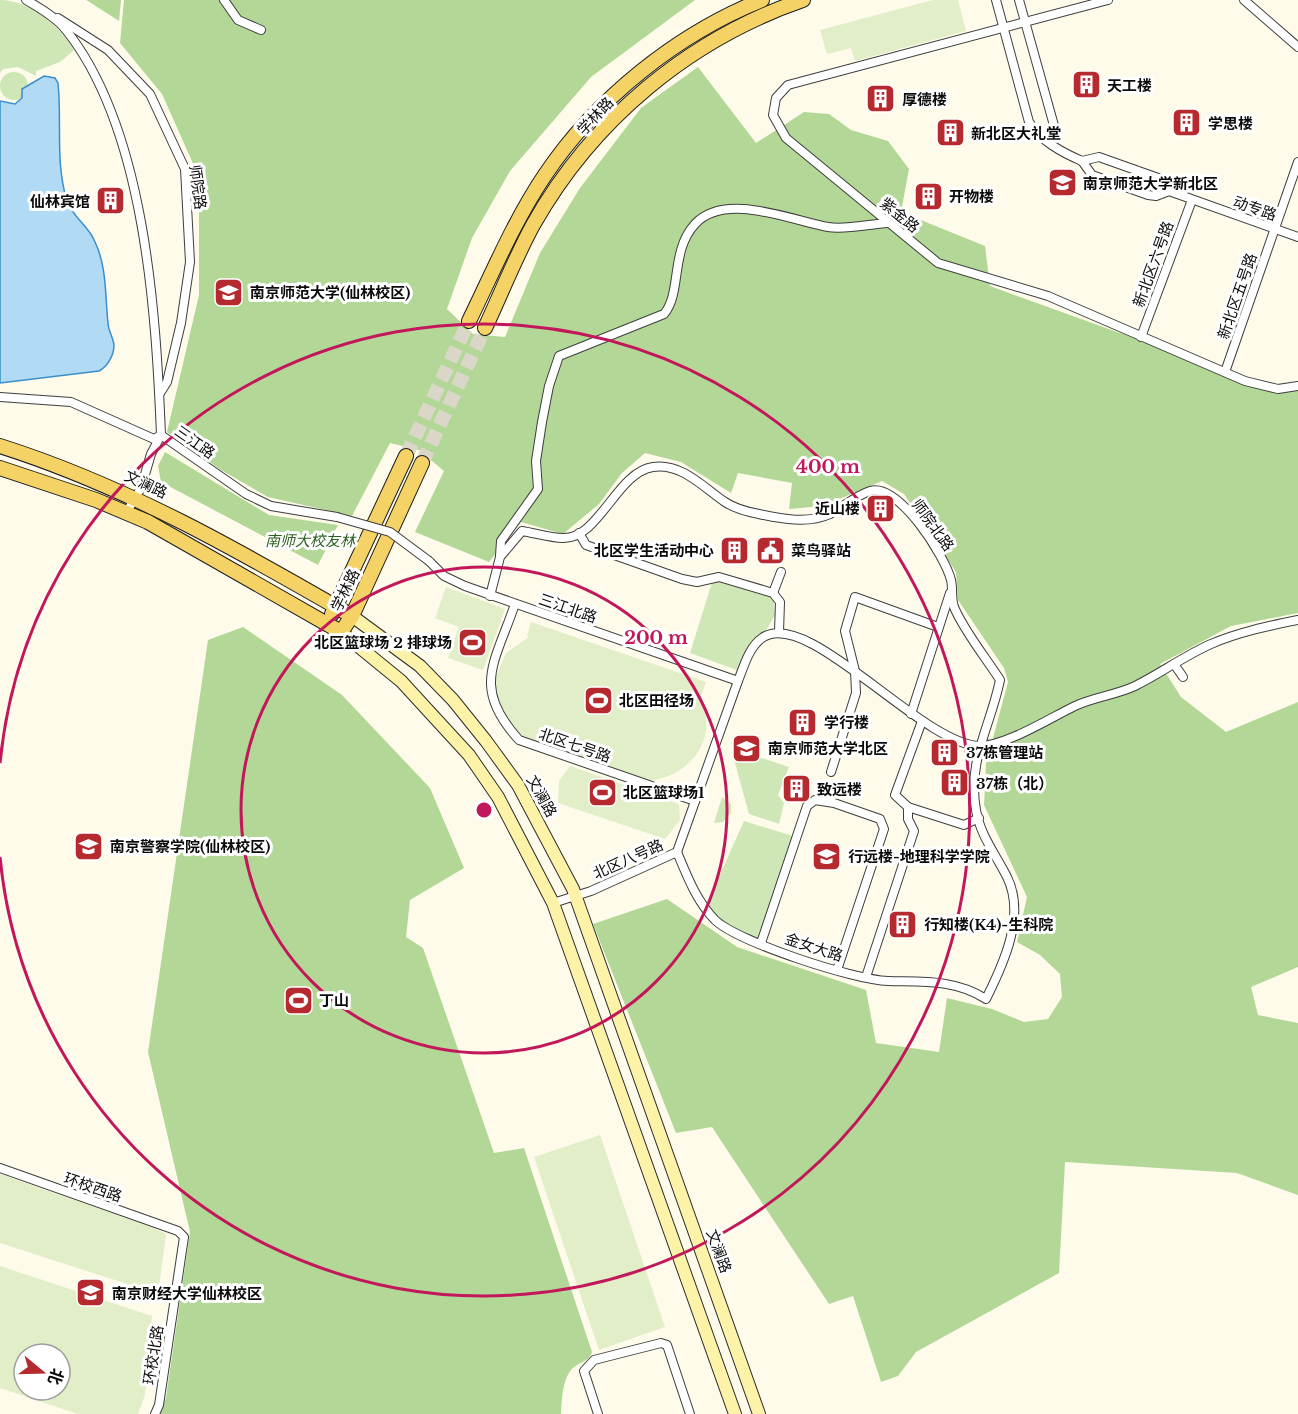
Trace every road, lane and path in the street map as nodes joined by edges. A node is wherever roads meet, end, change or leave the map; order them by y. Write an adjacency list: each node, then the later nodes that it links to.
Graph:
1 (26, 0): 9 (street, 师院路)
2 (224, 0): 12 (street)
3 (762, 0): 22 (main road, 学林路)
4 (803, 0): 23 (main road, 学林路)
5 (996, 0): 11 (street)
6 (1019, 0): 10 (street)
7 (1108, 0): 10 (street, 紫金路)
8 (1244, 0): 13 (street)
9 (38, 3): 27 (street, 师院路); 27 (street, 师院路)
10 (1026, 23): 11 (street, 紫金路); 14 (street)
11 (1004, 29): 14 (street); 19 (street, 紫金路)
12 (261, 30)
13 (1298, 47)
14 (1048, 140): 15 (street)
15 (1082, 161): 17 (street); 17 (street)
16 (1298, 162): 20 (street, 新北区五号路)
17 (1169, 191): 18 (street, 动专路)
18 (1192, 200): 20 (street, 动专路); 24 (street, 新北区六号路)
19 (888, 223): 24 (street, 紫金路); 39 (street)
20 (1275, 229): 21 (street, 动专路); 25 (street, 新北区五号路)
21 (1298, 237)
22 (469, 321)
23 (485, 328)
24 (1141, 338): 25 (street, 紫金路)
25 (1225, 372): 26 (street, 紫金路)
26 (1298, 386)
27 (160, 394): 29 (street, 师院路)
28 (0, 397): 29 (street, 三江路)
29 (161, 435): 34 (street, 师院路); 36 (street, 三江路, bridge)
30 (0, 446): 34 (main road, 文澜路)
31 (406, 456): 36 (main road, 学林路)
32 (422, 463): 37 (main road, 学林路)
33 (0, 468): 35 (main road)
34 (134, 497): 35 (street, 师院路); 45 (main road, 文澜路)
35 (126, 513): 48 (main road)
36 (374, 526): 37 (street, 三江路, bridge); 45 (main road, 学林路)
37 (390, 532): 43 (street, 三江北路, bridge); 46 (main road, 学林路)
38 (579, 533): 39 (street); 41 (street, 师院北路); 42 (street)
39 (500, 557): 43 (street)
40 (781, 572): 42 (street)
41 (952, 587): 49 (street); 58 (street, 师院北路)
42 (773, 592): 51 (street)
43 (490, 596): 44 (street, 三江北路)
44 (515, 604): 55 (street, 三江北路); 60 (street, 北区七号路)
45 (336, 607): 46 (main road, 文澜路); 48 (main road, 学林路)
46 (352, 616): 50 (main road, 学林路); 64 (main road, 文澜路)
47 (1298, 620): 52 (street)
48 (327, 622): 50 (main road)
49 (938, 627): 53 (street); 56 (street)
50 (341, 632): 65 (main road)
51 (779, 632): 53 (street); 55 (street)
52 (1174, 664): 54 (street); 58 (street)
53 (855, 671): 56 (street); 59 (street)
54 (1183, 677)
55 (738, 681): 60 (street)
56 (910, 714): 57 (street)
57 (922, 721): 58 (street); 61 (street)
58 (979, 746): 62 (street, 师院北路)
59 (831, 772)
60 (695, 801): 63 (street)
61 (908, 807): 62 (street); 68 (street)
62 (979, 818): 69 (street, 师院北路)
63 (677, 852): 64 (street, 北区八号路); 66 (street, 金女大路)
64 (575, 895): 65 (street, 北区八号路); 76 (main road, 文澜路)
65 (554, 903): 75 (main road)
66 (761, 943): 67 (street, 金女大路); 67 (street)
67 (837, 970): 68 (street, 金女大路)
68 (866, 977): 69 (street, 金女大路)
69 (986, 999)
70 (0, 1168): 71 (street, 环校西路)
71 (178, 1231): 72 (street, 环校北路)
72 (154, 1414)
73 (598, 1414): 74 (street)
74 (690, 1414)
75 (735, 1414)
76 (759, 1414)

